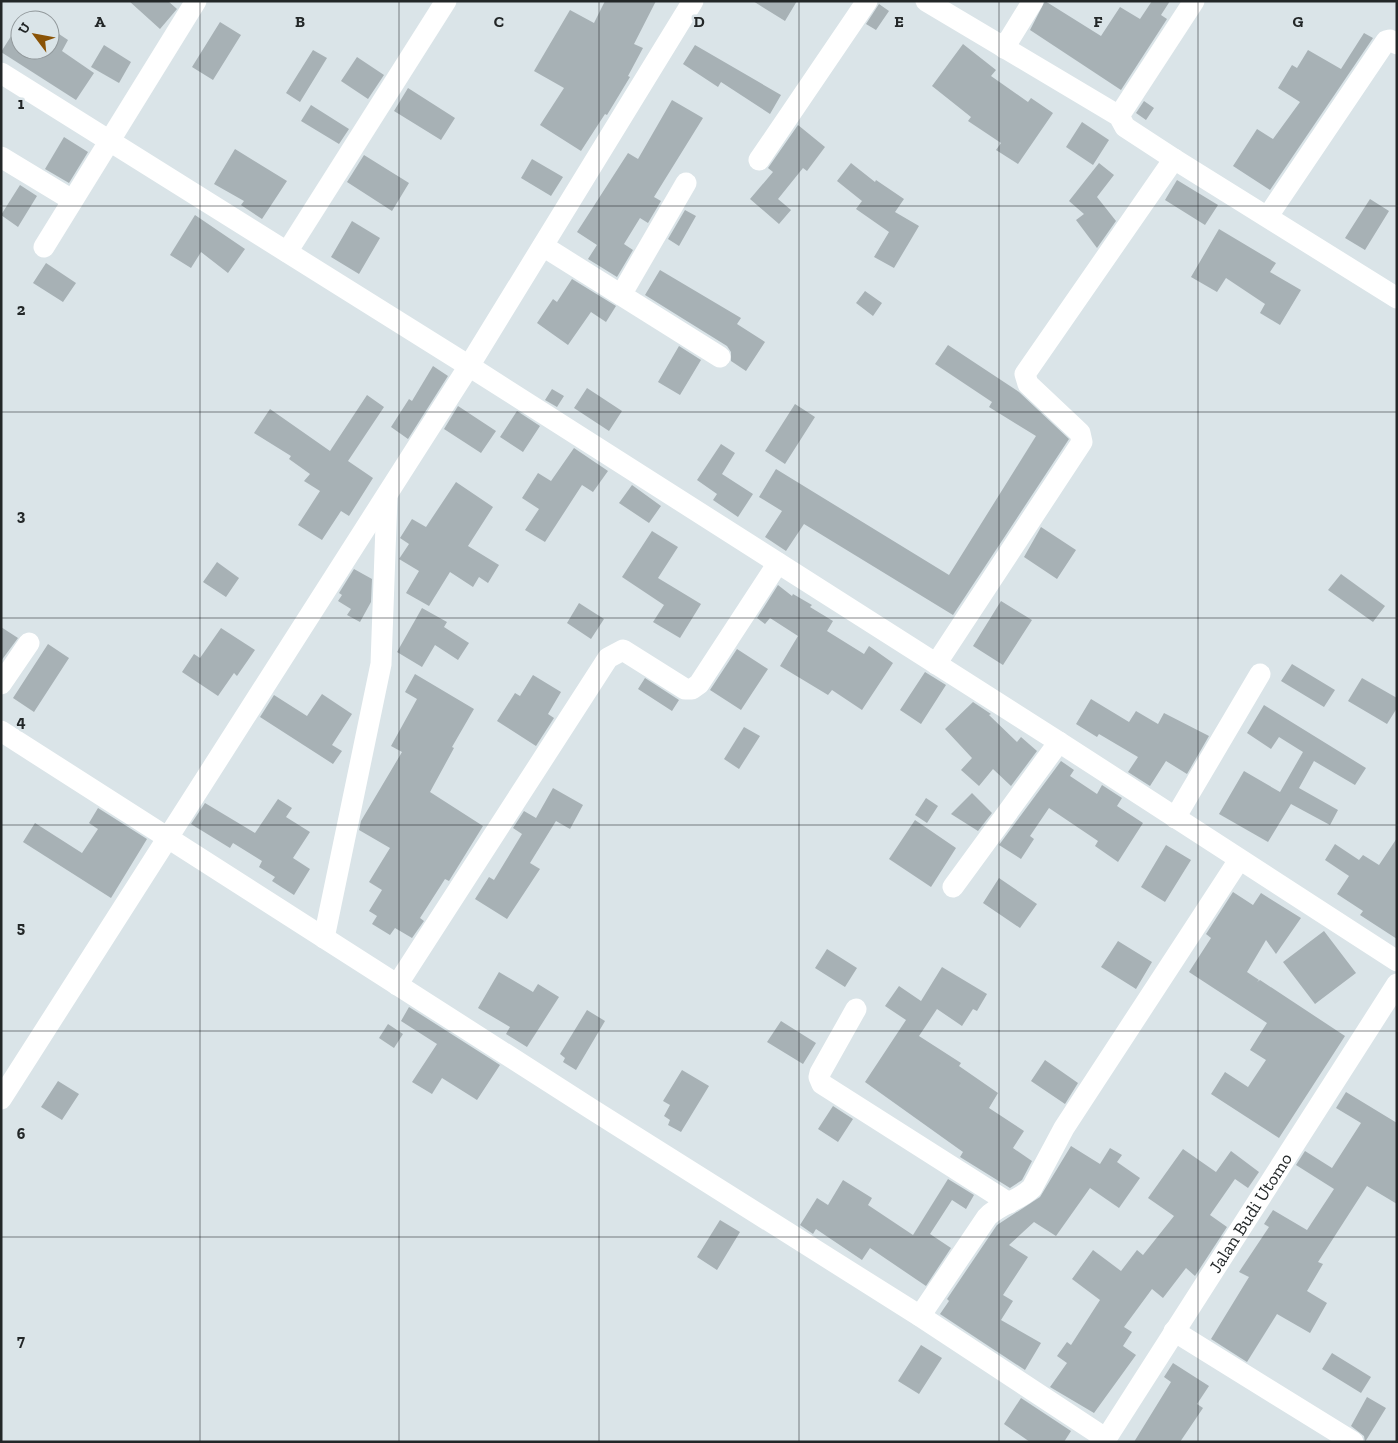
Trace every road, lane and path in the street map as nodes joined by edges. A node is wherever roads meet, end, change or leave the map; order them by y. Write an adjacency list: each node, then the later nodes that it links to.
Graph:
1 (196, 1): 12 (street)
2 (446, 1): 21 (street)
3 (693, 1): 19 (street)
4 (867, 1): 15 (street)
5 (926, 1): 9 (street)
6 (1034, 1): 9 (street)
7 (1194, 1): 11 (street)
8 (1397, 44): 18 (street)
9 (1004, 48): 11 (street)
10 (1, 72): 12 (street)
11 (1119, 116): 14 (street)
12 (108, 141): 17 (street); 21 (street)
13 (1, 157): 17 (street)
14 (1174, 159): 18 (street); 29 (street)
15 (759, 160)
16 (686, 183): 22 (street)
17 (72, 200): 20 (street)
18 (1268, 216): 23 (street)
19 (543, 246): 22 (street); 25 (street)
20 (44, 247)
21 (287, 252): 25 (street)
22 (621, 294): 24 (street)
23 (1397, 298)
24 (720, 357)
25 (469, 366): 26 (street); 27 (street)
26 (387, 495): 35 (street); 38 (street)
27 (778, 563): 29 (street); 41 (street)
28 (29, 643): 31 (street)
29 (936, 664): 33 (street)
30 (1260, 674): 34 (street)
31 (1, 684)
32 (1, 731): 35 (street)
33 (1059, 742): 34 (street); 37 (street)
34 (1176, 818): 36 (street)
35 (169, 839): 38 (street); 43 (street)
36 (1239, 860): 39 (street); 44 (street)
37 (953, 887)
38 (324, 938): 41 (street)
39 (1397, 961)
40 (1397, 984): 46 (street, Jalan Budi Utomo)
41 (398, 985): 45 (street)
42 (856, 1008): 44 (street)
43 (1, 1099)
44 (1009, 1203): 45 (street)
45 (920, 1316): 47 (street)
46 (1174, 1331): 47 (street, Jalan Budi Utomo); 48 (street)
47 (1105, 1440)
48 (1353, 1442)

